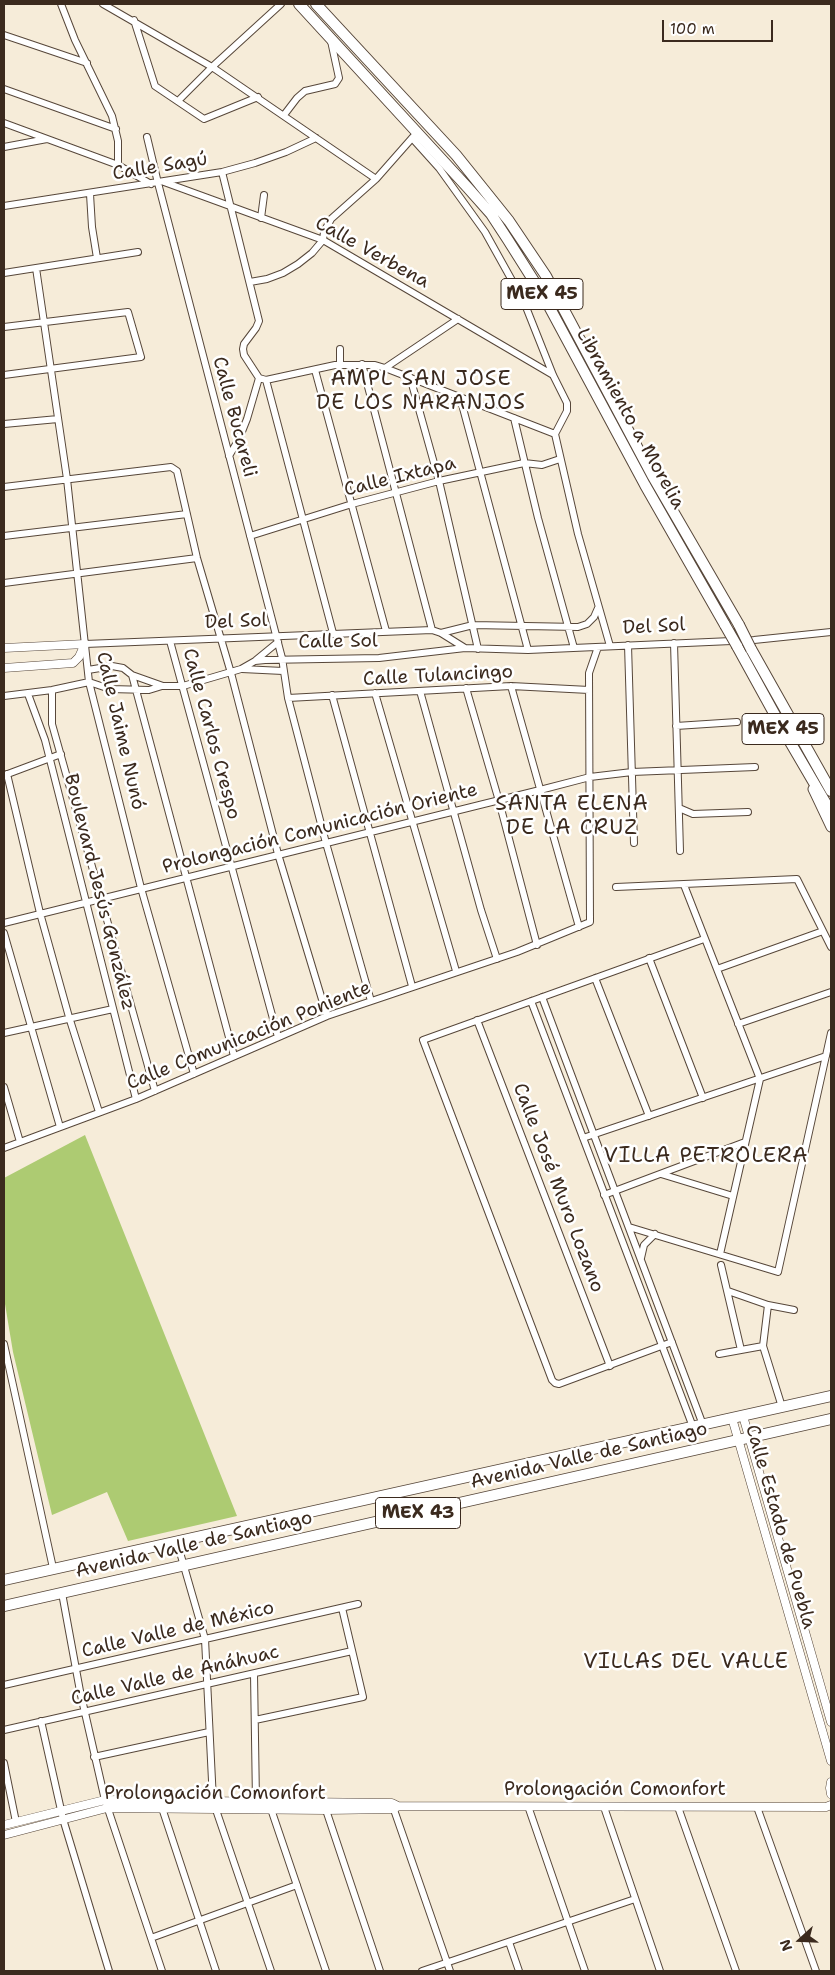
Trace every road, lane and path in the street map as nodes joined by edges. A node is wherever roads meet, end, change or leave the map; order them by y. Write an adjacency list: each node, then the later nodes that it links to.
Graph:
1 (61, 4): 9 (street)
2 (103, 4): 6 (street)
3 (280, 4): 10 (street)
4 (299, 4): 8 (main road, Libramiento a Morelia / MEX 45)
5 (316, 4): 122 (main road, Libramiento a Morelia / MEX 45, bridge)
6 (134, 20): 10 (street); 13 (street)
7 (4, 35): 9 (street)
8 (330, 38): 14 (street); 17 (main road, Libramiento a Morelia / MEX 45)
9 (87, 63): 16 (street)
10 (212, 67): 12 (street); 13 (street)
11 (4, 89): 16 (street)
12 (258, 97): 13 (street); 14 (street)
13 (178, 101)
14 (284, 115): 19 (street)
15 (4, 123): 20 (street, Calle Verbena)
16 (116, 129): 22 (street)
17 (415, 135): 24 (street); 47 (street); 120 (main road, Libramiento a Morelia / MEX 45, bridge)
18 (147, 136): 25 (street, Calle Bucareli)
19 (316, 138): 23 (street, Calle Sagú); 24 (street)
20 (48, 139): 21 (street); 22 (street, Calle Verbena)
21 (4, 147)
22 (118, 165): 25 (street, Calle Verbena)
23 (222, 172): 25 (street, Calle Sagú); 29 (street)
24 (376, 180): 31 (street)
25 (158, 183): 26 (street, Calle Sagú); 29 (street, Calle Verbena); 56 (street, Calle Bucareli)
26 (90, 194): 28 (street, Calle Sagú); 33 (street)
27 (264, 195): 30 (street)
28 (4, 206)
29 (231, 207): 30 (street, Calle Verbena); 36 (street)
30 (261, 218): 31 (street, Calle Verbena)
31 (323, 240): 36 (street); 37 (street, Calle Verbena)
32 (138, 252): 33 (street)
33 (97, 258): 34 (street)
34 (36, 268): 35 (street); 38 (street, Calle Jaime Nunó)
35 (4, 272)
36 (250, 282): 49 (street)
37 (458, 319): 44 (street); 47 (street, Calle Verbena)
38 (44, 322): 39 (street); 43 (street, Calle Jaime Nunó); 43 (street)
39 (4, 327)
40 (340, 349): 42 (street)
41 (362, 364): 42 (street); 44 (street); 63 (street)
42 (340, 365): 45 (street)
43 (51, 368): 46 (street); 53 (street, Calle Jaime Nunó)
44 (385, 368): 48 (street)
45 (315, 370): 50 (street); 64 (street)
46 (4, 375)
47 (553, 375): 55 (street)
48 (410, 377): 51 (street); 61 (street)
49 (258, 378): 50 (street); 56 (street)
50 (266, 380): 66 (street)
51 (460, 397): 52 (street); 59 (street)
52 (514, 418): 55 (street); 58 (street)
53 (58, 419): 54 (street); 60 (street, Calle Jaime Nunó)
54 (4, 424)
55 (555, 434): 57 (street)
56 (229, 456): 69 (street, Calle Bucareli)
57 (560, 460): 58 (street, Calle Ixtapa); 73 (street)
58 (524, 463): 59 (street, Calle Ixtapa); 76 (street)
59 (480, 472): 61 (street, Calle Ixtapa); 75 (street)
60 (67, 479): 62 (street); 65 (street); 67 (street, Calle Jaime Nunó)
61 (440, 481): 63 (street, Calle Ixtapa); 74 (street)
62 (4, 487)
63 (396, 492): 64 (street, Calle Ixtapa); 77 (street)
64 (352, 504): 66 (street, Calle Ixtapa); 78 (street)
65 (186, 514): 67 (street); 70 (street)
66 (303, 519): 69 (street, Calle Ixtapa); 80 (street)
67 (72, 527): 68 (street); 71 (street, Calle Jaime Nunó)
68 (4, 536)
69 (250, 536): 83 (street, Calle Bucareli)
70 (197, 558): 71 (street); 82 (street)
71 (78, 573): 72 (street); 86 (street, Calle Jaime Nunó)
72 (4, 583)
73 (598, 608): 76 (street); 88 (street)
74 (473, 625): 75 (street); 81 (street); 93 (street)
75 (521, 626): 76 (street); 94 (street)
76 (568, 627): 92 (street)
77 (432, 630): 78 (street, Del Sol); 81 (street, Del Sol)
78 (386, 631): 80 (street, Del Sol)
79 (831, 632): 85 (street, Del Sol)
80 (333, 633): 83 (street, Del Sol)
81 (441, 633): 91 (street, Del Sol)
82 (221, 638): 83 (street, Del Sol); 84 (street, Del Sol); 101 (street)
83 (277, 639): 95 (street, Calle Bucareli); 96 (street)
84 (170, 641): 86 (street, Del Sol); 105 (street, Calle Carlos Crespo)
85 (674, 643): 87 (street, Del Sol); 119 (street)
86 (85, 644): 90 (street, Del Sol); 97 (street); 99 (street, Calle Jaime Nunó)
87 (628, 645): 88 (street, Del Sol); 127 (street)
88 (610, 646): 89 (street, Del Sol)
89 (598, 647): 92 (street, Del Sol); 110 (street)
90 (4, 648)
91 (465, 648): 93 (street, Calle Sol); 95 (street, Calle Sol)
92 (574, 648): 94 (street, Del Sol)
93 (478, 649): 94 (street, Del Sol)
94 (528, 650)
95 (282, 658): 96 (street, Calle Sol); 100 (street, Calle Bucareli)
96 (254, 660): 98 (street)
97 (4, 668)
98 (241, 669): 100 (street); 101 (street)
99 (88, 670): 102 (street); 103 (street, Calle Jaime Nunó)
100 (283, 671): 116 (street, Calle Bucareli)
101 (231, 673): 105 (street); 144 (street)
102 (132, 675): 104 (street); 108 (street)
103 (89, 682): 108 (street); 109 (street); 149 (street, Calle Jaime Nunó)
104 (163, 686): 105 (street); 108 (street)
105 (183, 686): 145 (street, Calle Carlos Crespo)
106 (511, 686): 107 (street, Calle Tulancingo); 110 (street, Calle Tulancingo); 131 (street)
107 (466, 688): 111 (street, Calle Tulancingo); 133 (street)
108 (136, 689): 146 (street)
109 (52, 690): 113 (street); 118 (street, Boulevard Jesús González)
110 (589, 690): 129 (street)
111 (420, 691): 112 (street, Calle Tulancingo); 135 (street)
112 (375, 693): 115 (street, Calle Tulancingo); 138 (street)
113 (28, 694): 114 (street); 121 (street, Boulevard Jesús González)
114 (4, 696)
115 (332, 696): 116 (street, Calle Tulancingo); 140 (street)
116 (288, 698): 141 (street, Calle Bucareli)
117 (737, 722): 119 (street)
118 (52, 724): 121 (street); 123 (street, Boulevard Jesús González)
119 (676, 726): 126 (street)
120 (786, 735): 137 (main road, Libramiento a Morelia / MEX 45); 139 (main road)
121 (45, 740): 124 (street, Boulevard Jesús González)
122 (810, 753): 130 (main road); 132 (main road, Libramiento a Morelia / MEX 45)
123 (61, 754): 124 (street); 150 (street, Boulevard Jesús González)
124 (49, 758): 128 (street); 151 (street, Boulevard Jesús González)
125 (755, 767): 126 (street, Prolongación Comunicación Oriente)
126 (678, 770): 127 (street, Prolongación Comunicación Oriente); 134 (street)
127 (632, 772): 129 (street, Prolongación Comunicación Oriente); 142 (street)
128 (6, 774): 152 (street)
129 (590, 776): 131 (street, Prolongación Comunicación Oriente); 154 (street, Calle Comunicación Poniente)
130 (831, 784)
131 (540, 790): 133 (street, Prolongación Comunicación Oriente); 154 (street)
132 (831, 791)
133 (499, 801): 135 (street, Prolongación Comunicación Oriente); 158 (street)
134 (679, 808): 136 (street); 143 (street)
135 (455, 811): 138 (street, Prolongación Comunicación Oriente); 161 (street)
136 (748, 812)
137 (831, 812)
138 (412, 822): 140 (street, Prolongación Comunicación Oriente); 163 (street)
139 (831, 827)
140 (371, 832): 141 (street, Prolongación Comunicación Oriente); 165 (street)
141 (326, 843): 144 (street, Prolongación Comunicación Oriente); 168 (street, Calle Bucareli)
142 (634, 843)
143 (680, 851)
144 (278, 854): 145 (street, Prolongación Comunicación Oriente); 171 (street)
145 (231, 866): 146 (street, Prolongación Comunicación Oriente); 178 (street, Calle Carlos Crespo)
146 (186, 877): 149 (street, Prolongación Comunicación Oriente); 179 (street)
147 (684, 885): 148 (street); 155 (street); 157 (street)
148 (616, 887)
149 (141, 888): 150 (street, Prolongación Comunicación Oriente); 181 (street, Calle Jaime Nunó)
150 (101, 898): 151 (street, Prolongación Comunicación Oriente); 184 (street, Boulevard Jesús González)
151 (86, 901): 152 (street, Prolongación Comunicación Oriente); 170 (street, Boulevard Jesús González)
152 (40, 913): 153 (street, Prolongación Comunicación Oriente); 172 (street)
153 (4, 923)
154 (579, 927): 158 (street, Calle Comunicación Poniente)
155 (823, 931): 159 (street); 162 (street)
156 (4, 933): 175 (street)
157 (704, 939): 160 (street); 162 (street)
158 (537, 944): 161 (street, Calle Comunicación Poniente)
159 (831, 947)
160 (649, 958): 164 (street); 185 (street)
161 (497, 959): 163 (street, Calle Comunicación Poniente)
162 (717, 969): 174 (street)
163 (456, 972): 165 (street, Calle Comunicación Poniente)
164 (595, 978): 167 (street); 188 (street)
165 (412, 986): 168 (street, Calle Comunicación Poniente)
166 (831, 992): 174 (street)
167 (542, 997): 169 (street); 190 (street)
168 (371, 1001): 171 (street, Calle Comunicación Poniente)
169 (531, 1001): 173 (street); 191 (street)
170 (113, 1009): 172 (street); 186 (street, Boulevard Jesús González)
171 (327, 1016): 178 (street, Calle Comunicación Poniente)
172 (70, 1017): 175 (street); 187 (street)
173 (477, 1020): 213 (street, Calle José Muro Lozano); 213 (street)
174 (738, 1024): 182 (street)
175 (30, 1026): 176 (street); 189 (street)
176 (4, 1033)
177 (831, 1033): 180 (street)
178 (278, 1037): 179 (street, Calle Comunicación Poniente)
179 (234, 1056): 181 (street, Calle Comunicación Poniente)
180 (826, 1056): 182 (street); 201 (street)
181 (194, 1074): 184 (street, Calle Comunicación Poniente)
182 (760, 1079): 185 (street); 193 (street)
183 (4, 1086): 192 (street)
184 (155, 1091): 186 (street, Calle Comunicación Poniente)
185 (703, 1098): 188 (street)
186 (136, 1099): 187 (street, Calle Comunicación Poniente)
187 (99, 1112): 189 (street, Calle Comunicación Poniente)
188 (648, 1116): 190 (street)
189 (60, 1127): 192 (street, Calle Comunicación Poniente)
190 (594, 1134): 191 (street); 196 (street)
191 (583, 1138): 197 (street)
192 (20, 1142): 194 (street, Calle Comunicación Poniente)
193 (745, 1142): 195 (street); 198 (street)
194 (4, 1148)
195 (661, 1174): 196 (street); 198 (street)
196 (615, 1190): 197 (street); 199 (street)
197 (604, 1194): 209 (street)
198 (733, 1196): 201 (street)
199 (629, 1227): 200 (street); 202 (street)
200 (655, 1234): 201 (street); 202 (street)
201 (720, 1254)
202 (641, 1260): 207 (street)
203 (721, 1265): 204 (street)
204 (728, 1291): 205 (street); 211 (street)
205 (768, 1305): 206 (street); 210 (street)
206 (794, 1310)
207 (672, 1342): 209 (street); 219 (street)
208 (4, 1344): 224 (street)
209 (662, 1346): 213 (street); 219 (street)
210 (763, 1346): 211 (street); 215 (street)
211 (741, 1350): 212 (street)
212 (719, 1354)
213 (610, 1366)
214 (831, 1396): 215 (main road, Avenida Valle de Santiago / MEX 43)
215 (782, 1407): 216 (main road, Avenida Valle de Santiago / MEX 43)
216 (743, 1416): 217 (main road, Avenida Valle de Santiago / MEX 43); 220 (street, Calle Estado de Puebla)
217 (732, 1418): 219 (main road, Avenida Valle de Santiago / MEX 43); 221 (street, Calle Estado de Puebla)
218 (831, 1419): 220 (main road, Avenida Valle de Santiago / MEX 43)
219 (698, 1426): 222 (main road, Avenida Valle de Santiago / MEX 43)
220 (750, 1437): 221 (main road, Avenida Valle de Santiago / MEX 43); 239 (street, Calle Estado de Puebla)
221 (738, 1440): 223 (main road, Avenida Valle de Santiago / MEX 43); 243 (street, Calle Estado de Puebla)
222 (177, 1542): 223 (street); 224 (main road, Avenida Valle de Santiago / MEX 43)
223 (184, 1566): 226 (main road, Avenida Valle de Santiago / MEX 43); 230 (street)
224 (53, 1568): 225 (main road, Avenida Valle de Santiago / MEX 43)
225 (4, 1580)
226 (62, 1593): 228 (main road, Avenida Valle de Santiago / MEX 43); 232 (street)
227 (358, 1604): 229 (street, Calle Valle de México)
228 (4, 1606)
229 (342, 1608): 230 (street, Calle Valle de México); 231 (street)
230 (205, 1639): 232 (street, Calle Valle de México); 234 (street)
231 (352, 1651): 233 (street, Calle Valle de Anáhuac); 237 (street)
232 (75, 1668): 235 (street, Calle Valle de México); 236 (street)
233 (254, 1674): 234 (street, Calle Valle de Anáhuac); 237 (street)
234 (207, 1684): 236 (street, Calle Valle de Anáhuac); 241 (street)
235 (4, 1685)
236 (84, 1712): 238 (street, Calle Valle de Anáhuac); 242 (street)
237 (255, 1720): 247 (street)
238 (41, 1722): 240 (street, Calle Valle de Anáhuac); 259 (street)
239 (831, 1722)
240 (4, 1730)
241 (209, 1732): 242 (street); 249 (street)
242 (94, 1757): 248 (street)
243 (831, 1761)
244 (4, 1763): 261 (street)
245 (831, 1782): 246 (street)
246 (831, 1794)
247 (256, 1802): 249 (street, Prolongación Comonfort); 251 (street, Prolongación Comonfort)
248 (106, 1804): 249 (street, Prolongación Comonfort); 256 (street, Prolongación Comonfort); 259 (street, Prolongación Comonfort); 260 (street, Prolongación Comonfort); 269 (street)
249 (215, 1805): 256 (street, Prolongación Comonfort); 257 (street, Prolongación Comonfort); 266 (street)
250 (831, 1805): 255 (street, Prolongación Comonfort)
251 (395, 1806): 252 (street, Prolongación Comonfort); 258 (street, Prolongación Comonfort); 271 (street)
252 (528, 1806): 253 (street, Prolongación Comonfort); 268 (street)
253 (604, 1806): 254 (street, Prolongación Comonfort); 265 (street)
254 (678, 1807): 255 (street, Prolongación Comonfort); 283 (street)
255 (757, 1807): 284 (street)
256 (162, 1808): 267 (street)
257 (271, 1809): 258 (street, Prolongación Comonfort); 264 (street)
258 (326, 1810): 277 (street)
259 (61, 1811): 260 (street); 261 (street, Prolongación Comonfort)
260 (63, 1819): 263 (street, Prolongación Comonfort); 272 (street)
261 (16, 1822): 262 (street, Prolongación Comonfort)
262 (4, 1825)
263 (4, 1835)
264 (297, 1885): 266 (street); 276 (street)
265 (635, 1898): 268 (street); 282 (street)
266 (248, 1903): 267 (street); 275 (street)
267 (198, 1920): 269 (street); 274 (street)
268 (568, 1922): 270 (street); 281 (street)
269 (151, 1938): 273 (street)
270 (509, 1942): 271 (street); 280 (street)
271 (447, 1963): 278 (street); 279 (street)
272 (109, 1971)
273 (162, 1971)
274 (216, 1971)
275 (271, 1971)
276 (326, 1971)
277 (380, 1971)
278 (422, 1971)
279 (450, 1971)
280 (519, 1971)
281 (585, 1971)
282 (660, 1971)
283 (736, 1971)
284 (816, 1971)

